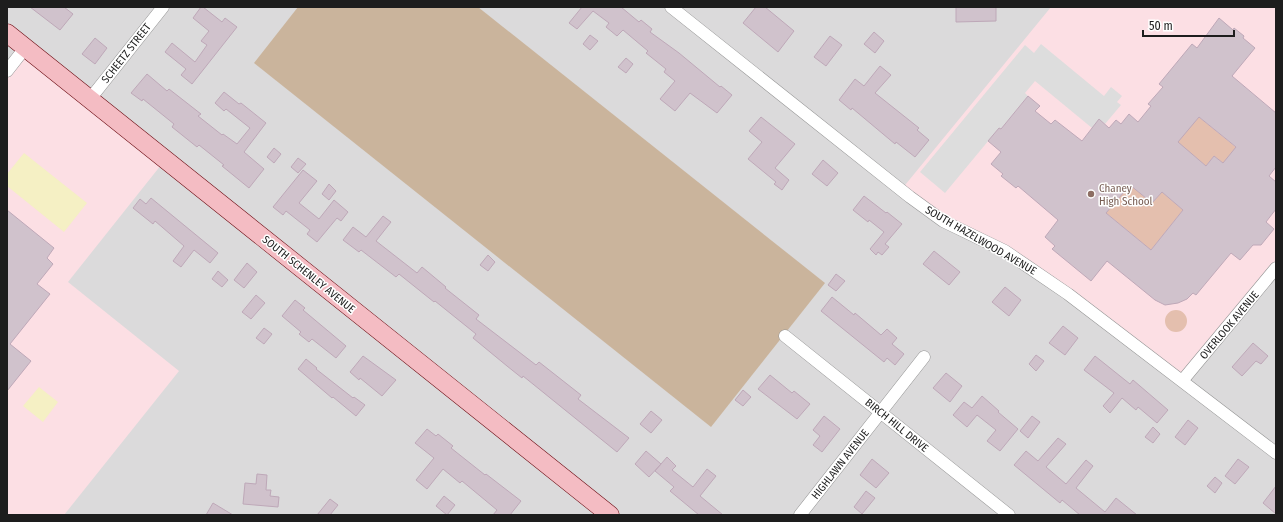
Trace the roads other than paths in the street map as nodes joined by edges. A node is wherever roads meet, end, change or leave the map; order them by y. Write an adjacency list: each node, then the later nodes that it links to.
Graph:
1 (163, 7): 6 (street, SCHEETZ STREET)
2 (671, 7): 10 (street, SOUTH HAZELWOOD AVENUE)
3 (7, 33): 4 (street, SOUTH SCHENLEY AVENUE)
4 (25, 48): 5 (street); 6 (street, SOUTH SCHENLEY AVENUE)
5 (7, 71)
6 (90, 99): 13 (street, SOUTH SCHENLEY AVENUE)
7 (1276, 268): 10 (street, OVERLOOK AVENUE)
8 (785, 336): 11 (street, BIRCH HILL DRIVE)
9 (924, 357): 11 (street, HIGHLAWN AVENUE)
10 (1182, 381): 12 (street, SOUTH HAZELWOOD AVENUE)
11 (881, 412): 14 (street, HIGHLAWN AVENUE); 15 (street, BIRCH HILL DRIVE)
12 (1276, 453)
13 (602, 512)
14 (800, 515)
15 (1009, 515)

